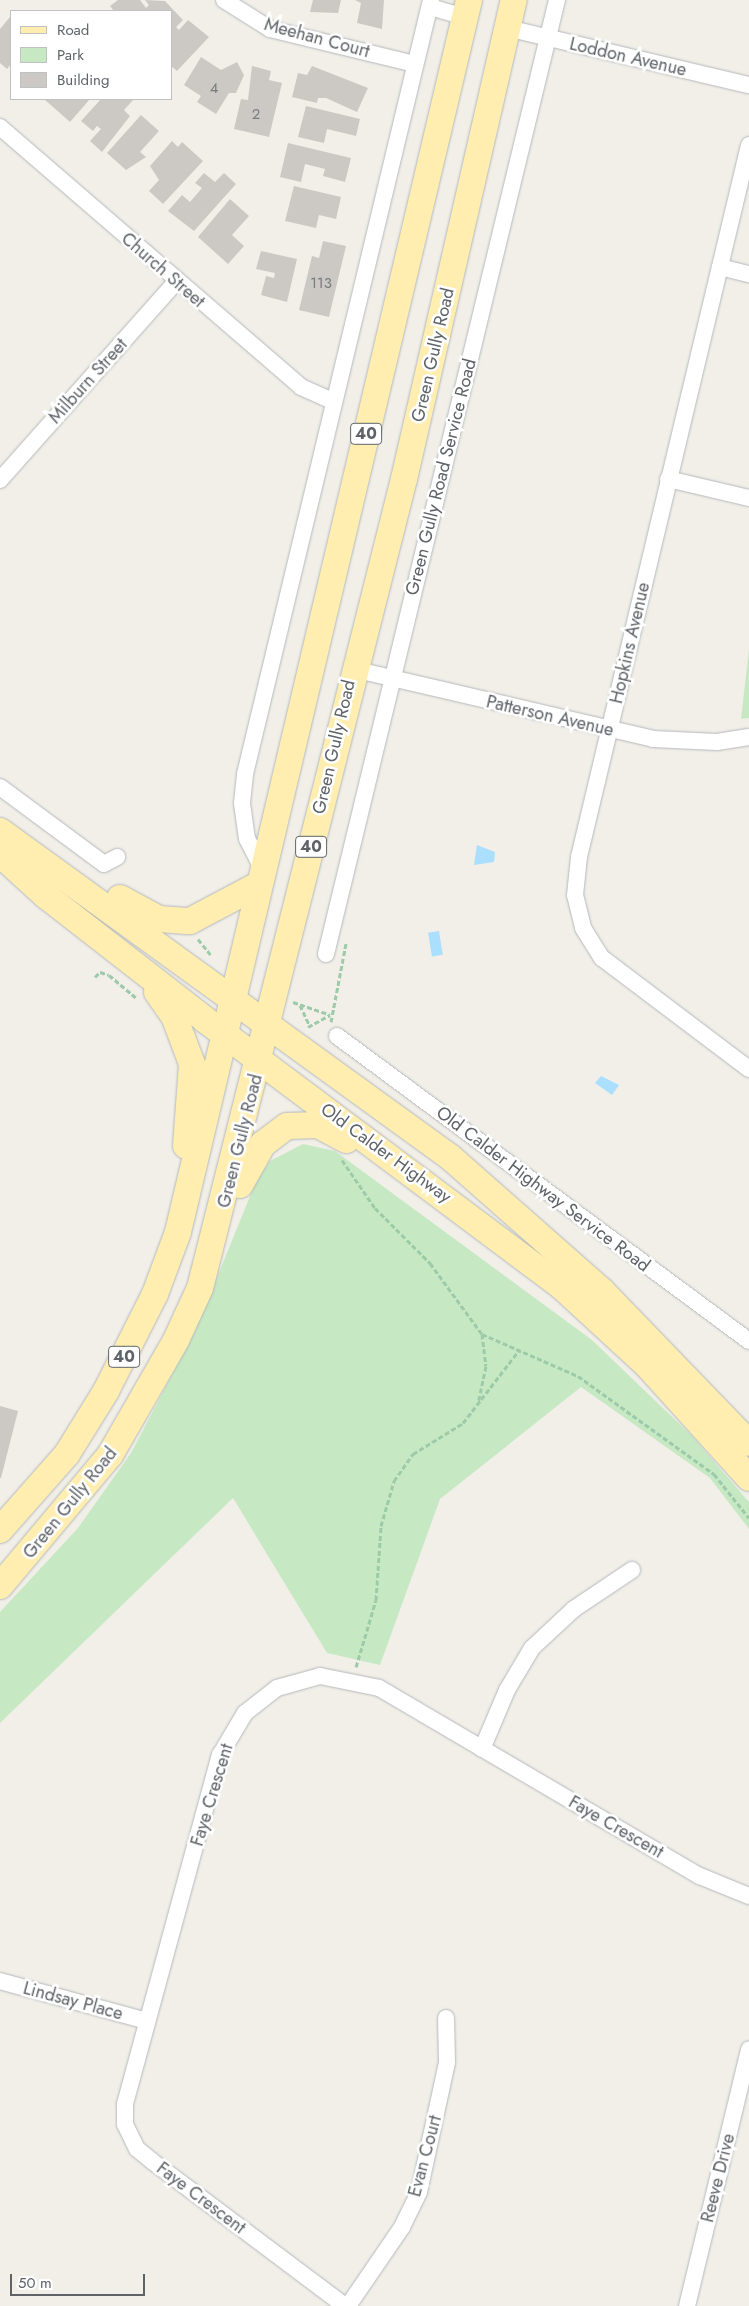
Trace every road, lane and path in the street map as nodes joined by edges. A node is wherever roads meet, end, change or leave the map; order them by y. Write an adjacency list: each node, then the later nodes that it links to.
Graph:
1 (224, 0): 8 (street, Meehan Court)
2 (514, 0): 6 (main road, Green Gully Road / 40)
3 (557, 0): 7 (street, Green Gully Road Service Road)
4 (431, 4): 5 (street); 8 (street)
5 (467, 8): 6 (main road); 28 (main road, Green Gully Road / 40)
6 (507, 28): 7 (street, Loddon Avenue); 19 (main road, Green Gully Road / 40)
7 (548, 38): 9 (street, Loddon Avenue); 20 (street, Green Gully Road Service Road)
8 (415, 64): 15 (street)
9 (749, 85)
10 (0, 127): 14 (street, Church Street)
11 (749, 145): 12 (street, Hopkins Avenue)
12 (720, 267): 13 (street); 16 (street, Hopkins Avenue)
13 (749, 274)
14 (176, 282): 15 (street, Church Street); 17 (street, Milburn Street)
15 (334, 402): 28 (street)
16 (668, 479): 18 (street); 21 (street, Hopkins Avenue)
17 (0, 480)
18 (749, 498)
19 (353, 669): 20 (street, Patterson Avenue); 33 (main road, Green Gully Road / 40)
20 (391, 678): 21 (street, Patterson Avenue); 30 (street, Green Gully Road Service Road)
21 (609, 731): 22 (street, Patterson Avenue); 42 (street, Hopkins Avenue)
22 (749, 737)
23 (0, 787): 26 (street)
24 (0, 831): 27 (main road, Old Calder Highway)
25 (0, 854): 32 (main road, Old Calder Highway)
26 (117, 857)
27 (48, 862): 28 (main road); 34 (main road, Old Calder Highway)
28 (260, 876): 34 (main road, Green Gully Road / 40)
29 (192, 931): 31 (path)
30 (328, 947): 36 (path)
31 (213, 958)
32 (140, 970): 40 (main road, Old Calder Highway); 44 (main road)
33 (275, 994): 35 (path); 37 (main road, Green Gully Road / 40)
34 (234, 998): 37 (main road, Old Calder Highway); 40 (main road, Green Gully Road / 40)
35 (299, 1004): 36 (path); 38 (path)
36 (330, 1015): 39 (path)
37 (268, 1024): 41 (main road, Green Gully Road / 40); 51 (main road, Old Calder Highway)
38 (310, 1026)
39 (334, 1030): 48 (street, Old Calder Highway Service Road)
40 (227, 1037): 41 (main road, Old Calder Highway); 44 (main road, Green Gully Road / 40)
41 (259, 1061): 45 (main road, Green Gully Road / 40); 46 (main road, Old Calder Highway)
42 (749, 1069)
43 (338, 1154): 47 (path)
44 (178, 1232): 54 (main road, Green Gully Road / 40)
45 (210, 1254): 46 (main road); 56 (main road, Green Gully Road / 40)
46 (562, 1286): 52 (main road, Old Calder Highway)
47 (482, 1334): 49 (path); 50 (path)
48 (749, 1341)
49 (520, 1349): 50 (path); 53 (path)
50 (478, 1402): 57 (path)
51 (749, 1443)
52 (749, 1478)
53 (749, 1518)
54 (0, 1530)
55 (632, 1570): 58 (street)
56 (0, 1586)
57 (353, 1680): 58 (street, Faye Crescent); 62 (street, Faye Crescent)
58 (482, 1749): 59 (street, Faye Crescent)
59 (749, 1896)
60 (0, 1981): 62 (street, Lindsay Place)
61 (446, 2018): 64 (street, Evan Court)
62 (147, 2021): 64 (street, Faye Crescent)
63 (749, 2049): 65 (street, Reeve Drive)
64 (347, 2306)
65 (687, 2306)

